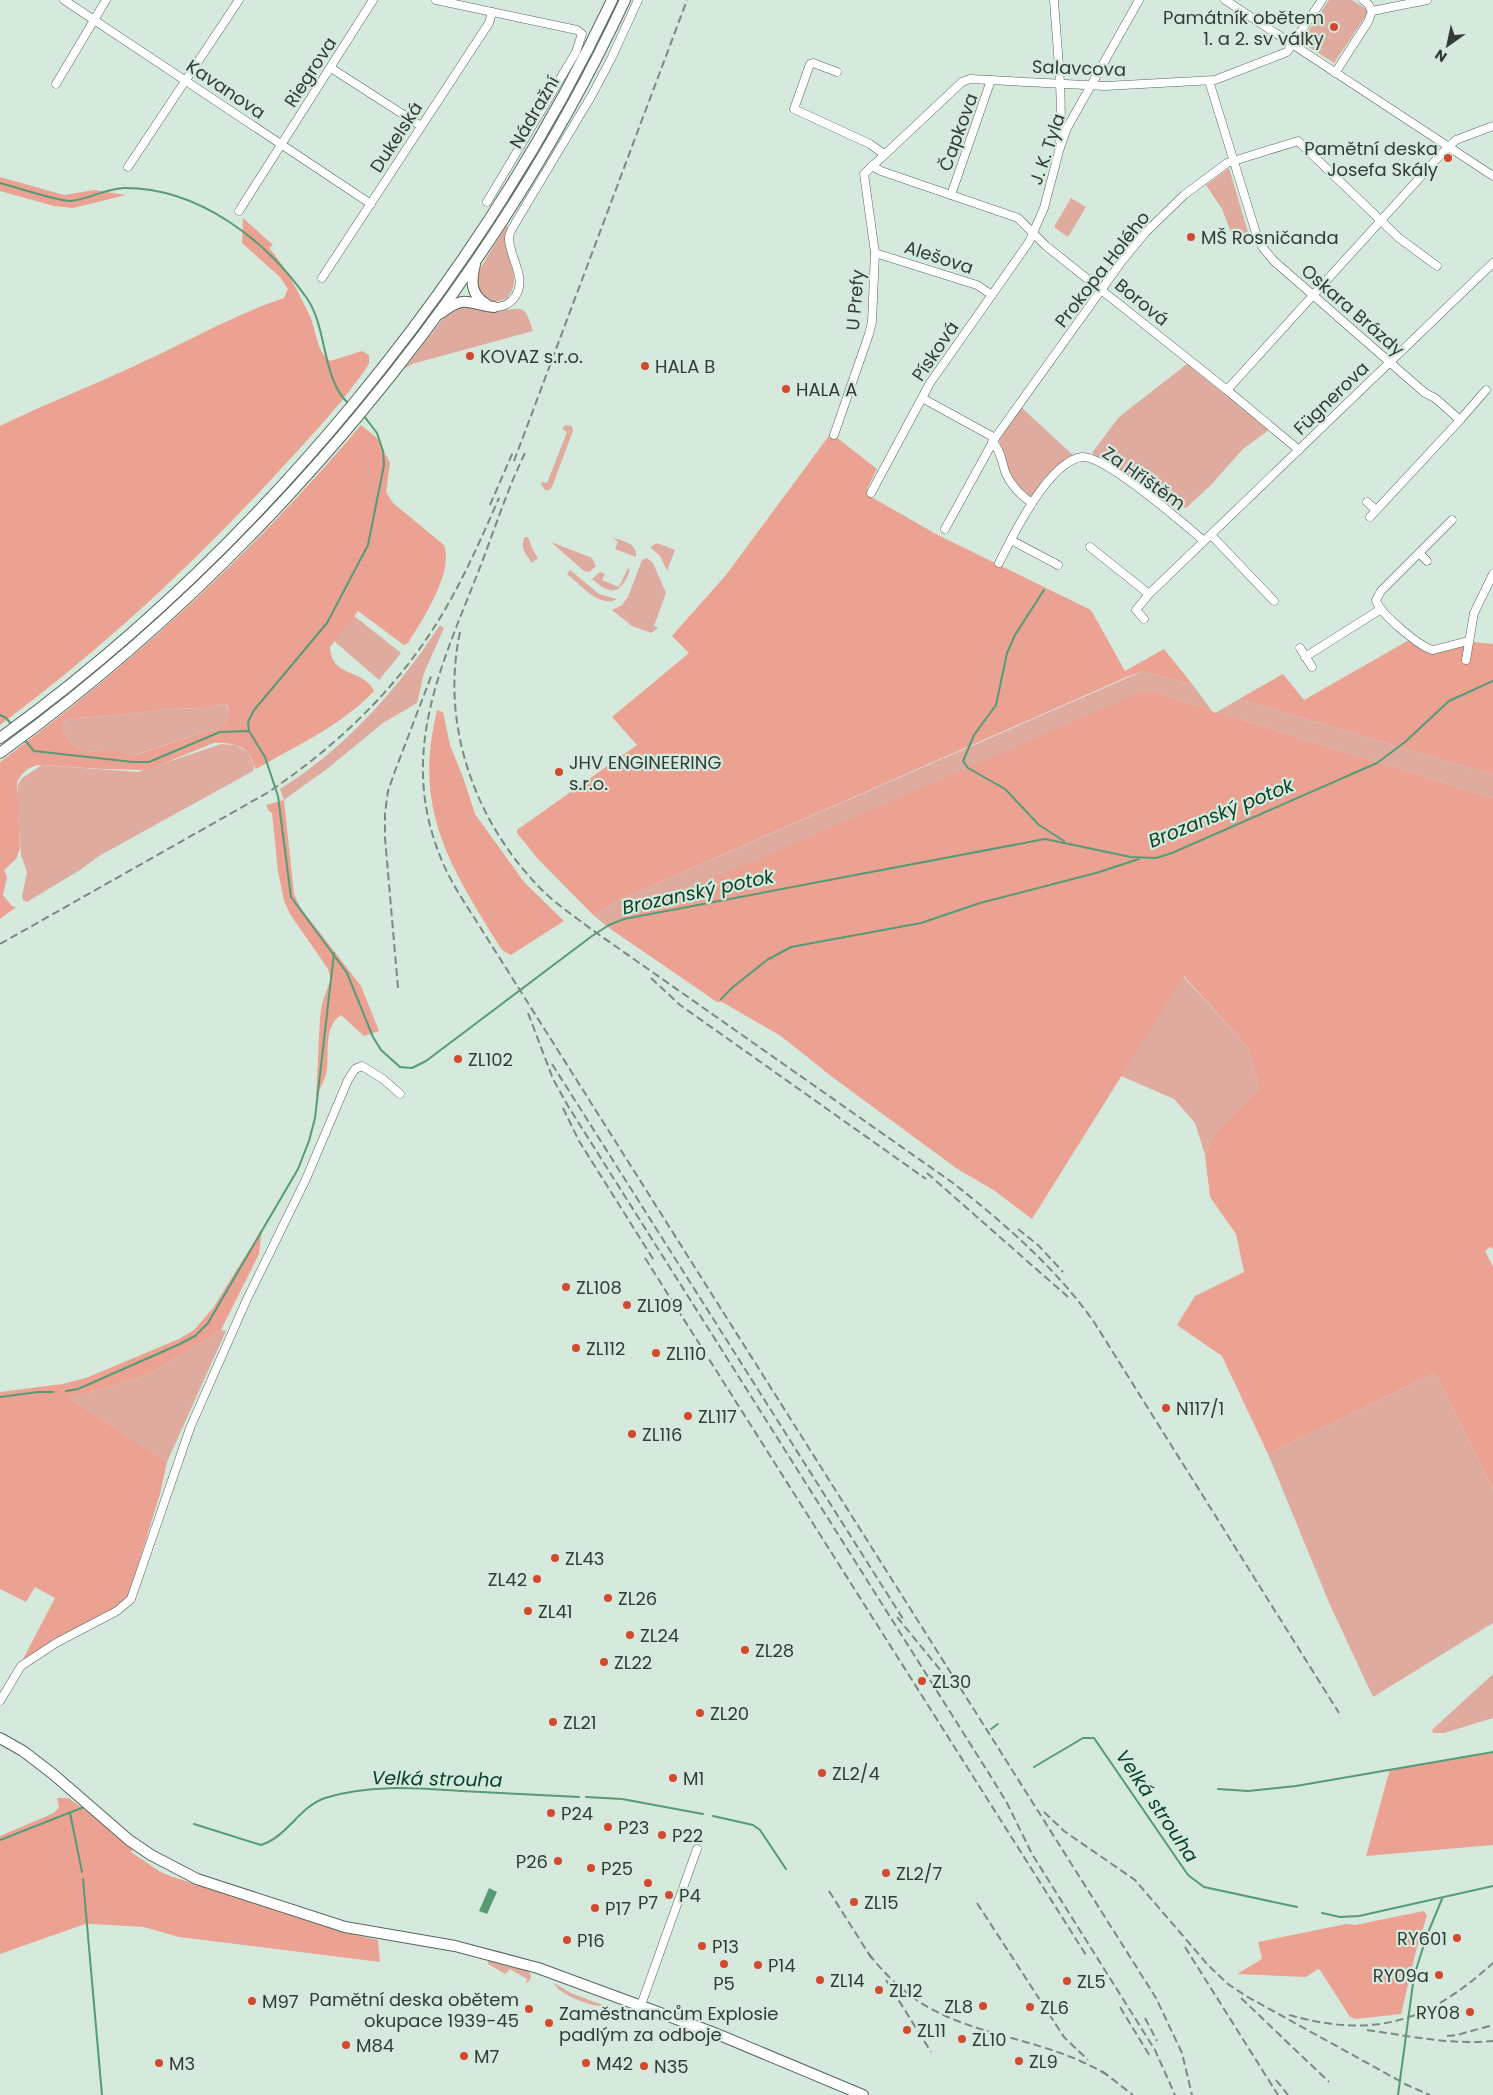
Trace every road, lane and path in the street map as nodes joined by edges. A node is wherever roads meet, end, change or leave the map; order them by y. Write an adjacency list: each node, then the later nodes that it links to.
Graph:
1 (64, 0): 17 (street, Kavanova)
2 (106, 0): 17 (street)
3 (239, 0): 23 (street)
4 (373, 0): 19 (street, Riegrova)
5 (436, 0): 16 (street)
6 (612, 0): 87 (main road, Nádražní)
7 (625, 0): 45 (main road, Nádražní)
8 (638, 0): 52 (street)
9 (1054, 0): 26 (street)
10 (1139, 0): 27 (street, J. K. Tyla)
11 (1225, 0): 18 (street)
12 (1322, 0): 18 (street)
13 (1363, 0): 15 (street)
14 (1427, 0): 15 (street)
15 (1372, 10): 21 (street)
16 (492, 12): 28 (street, Dukelská); 39 (street)
17 (94, 20): 23 (street, Kavanova); 25 (street)
18 (1293, 45): 21 (street); 24 (street, Salavcova)
19 (331, 68): 28 (street); 30 (street, Riegrova)
20 (837, 72): 33 (street)
21 (1335, 73): 31 (street)
22 (991, 80): 26 (street, Salavcova); 33 (street, Salavcova); 38 (street, Čapkova)
23 (186, 81): 30 (street, Kavanova); 36 (street)
24 (1209, 81): 27 (street, Salavcova); 34 (street, Oskara Brázdy)
25 (56, 84)
26 (1061, 84): 27 (street, Salavcova); 32 (street)
27 (1089, 86): 32 (street, J. K. Tyla)
28 (421, 126): 40 (street, Dukelská)
29 (1493, 126): 31 (street)
30 (282, 144): 40 (street, Kavanova); 41 (street, Riegrova)
31 (1448, 147): 37 (street); 42 (street)
32 (1059, 151): 43 (street, J. K. Tyla)
33 (884, 154): 35 (street, Salavcova)
34 (1233, 160): 42 (street, Prokopa Holého); 49 (street, Prokopa Holého); 51 (street, Oskara Brázdy)
35 (872, 166): 38 (street, Borová); 44 (street, U Prefy)
36 (128, 167)
37 (1493, 176)
38 (951, 195): 43 (street, Borová)
39 (487, 202)
40 (371, 204): 48 (street, Dukelská)
41 (239, 211)
42 (1380, 220): 47 (street, Prokopa Holého); 51 (street)
43 (1033, 232): 49 (street, Borová); 50 (street, Písková)
44 (875, 253): 50 (street, Alešova); 59 (street, U Prefy)
45 (477, 257): 52 (main road); 53 (main road, Nádražní)
46 (1493, 263): 54 (street, Fügnerova)
47 (1437, 266)
48 (322, 278)
49 (1102, 289): 55 (street, Borová); 60 (street, Prokopa Holého)
50 (992, 295): 57 (street, Písková)
51 (1313, 295): 54 (street, Oskara Brázdy); 55 (street)
52 (494, 307): 53 (main road)
53 (433, 319): 88 (main road, Nádražní)
54 (1390, 362): 58 (street, Oskara Brázdy); 61 (street, Fügnerova)
55 (1227, 390): 61 (street, Borová)
56 (1486, 390): 58 (street)
57 (922, 398): 60 (street); 62 (street, Písková)
58 (1460, 420): 65 (street)
59 (834, 435)
60 (994, 440): 64 (street); 68 (street, Prokopa Holého)
61 (1299, 450): 69 (street, Fügnerova)
62 (871, 493)
63 (1368, 502): 65 (street)
64 (1032, 503): 70 (street, Za Hřištěm); 71 (street, Za Hřištěm)
65 (1376, 510): 66 (street)
66 (1370, 517)
67 (1452, 520): 73 (street)
68 (945, 529)
69 (1211, 535): 71 (street, Fügnerova); 79 (street)
70 (1010, 540): 75 (street, Za Hřištěm); 76 (street)
71 (1204, 541): 78 (street, Fügnerova)
72 (1090, 547): 78 (street)
73 (1419, 553): 74 (street); 80 (street)
74 (1426, 561)
75 (999, 563)
76 (1058, 565)
77 (1493, 574): 82 (street)
78 (1149, 594): 81 (street, Fügnerova)
79 (1274, 601)
80 (1381, 609): 82 (street); 84 (street)
81 (1144, 619)
82 (1468, 641): 85 (street)
83 (1300, 648): 84 (street)
84 (1306, 657): 86 (street)
85 (1466, 660)
86 (1312, 668)
87 (0, 738)
88 (0, 753)
89 (400, 1094): 90 (street)
90 (0, 1701)
91 (0, 1738): 93 (main road)
92 (697, 1849): 93 (street)
93 (641, 2005): 94 (main road)
94 (863, 2095)

